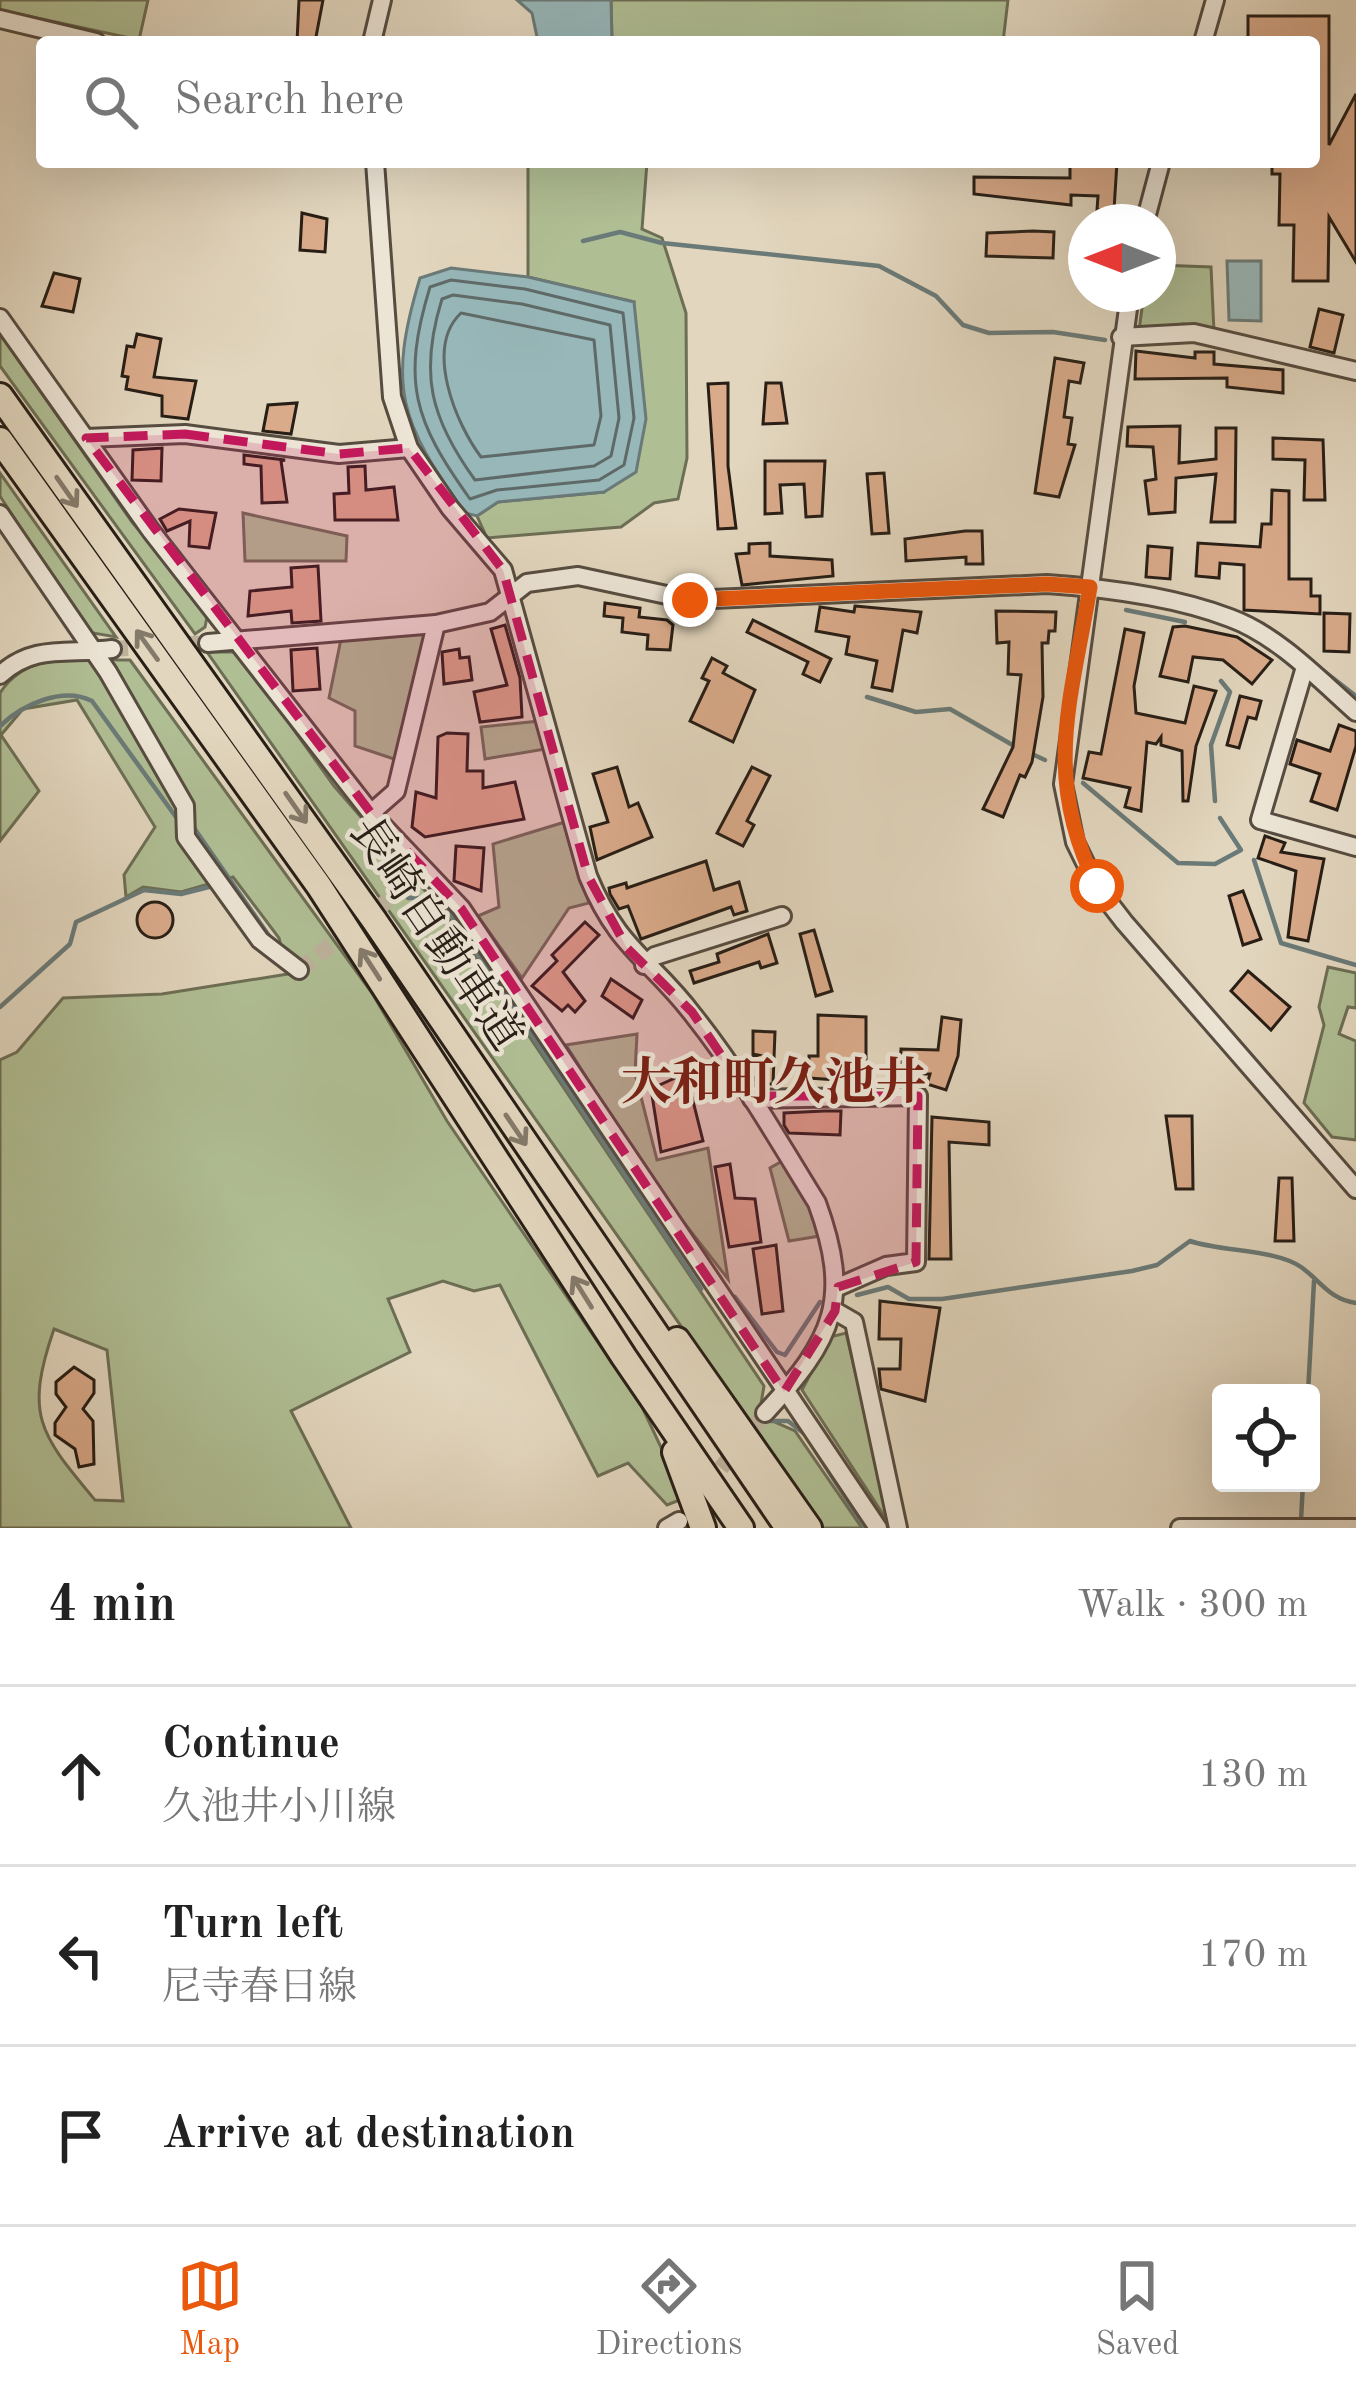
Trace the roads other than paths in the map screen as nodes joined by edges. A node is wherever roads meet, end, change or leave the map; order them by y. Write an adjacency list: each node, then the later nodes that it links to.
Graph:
1 (382, 0): 5 (street)
2 (1215, 0): 6 (street)
3 (0, 19): 4 (street)
4 (71, 36)
5 (373, 36)
6 (1205, 36)
7 (375, 168): 17 (street)
8 (1159, 168): 9 (street)
9 (1150, 204)
10 (1126, 312): 12 (street)
11 (0, 318): 15 (street)
12 (1121, 337): 13 (street); 19 (street)
13 (1356, 371)
14 (0, 396): 35 (highway, 長崎自動車道, one-way to 35)
15 (86, 438): 17 (street); 22 (street)
16 (0, 440): 38 (highway, 長崎自動車道, one-way to 16)
17 (409, 448): 20 (street)
18 (0, 514): 24 (street)
19 (1090, 587): 20 (street); 25 (street); 34 (street)
20 (512, 594): 21 (street); 31 (street)
21 (436, 624): 22 (street); 28 (street)
22 (237, 641): 23 (street); 28 (street)
23 (208, 643)
24 (104, 650): 26 (street); 32 (street)
25 (1305, 667): 27 (street); 29 (street)
26 (0, 675)
27 (1356, 712)
28 (370, 813): 39 (street)
29 (1356, 847)
30 (782, 916): 31 (street)
31 (644, 965): 33 (street)
32 (299, 970)
33 (752, 1099): 36 (street); 36 (street)
34 (1356, 1190)
35 (596, 1248): 43 (highway, 長崎自動車道); 44 (highway)
36 (838, 1287): 37 (street)
37 (835, 1311): 39 (street); 46 (street)
38 (624, 1357): 41 (highway); 42 (highway, 長崎自動車道)
39 (784, 1392): 40 (street); 45 (street)
40 (765, 1412)
41 (683, 1526)
42 (741, 1528)
43 (788, 1528)
44 (809, 1528)
45 (878, 1528)
46 (898, 1528)
47 (1180, 1528): 48 (street)
48 (1356, 1528)

